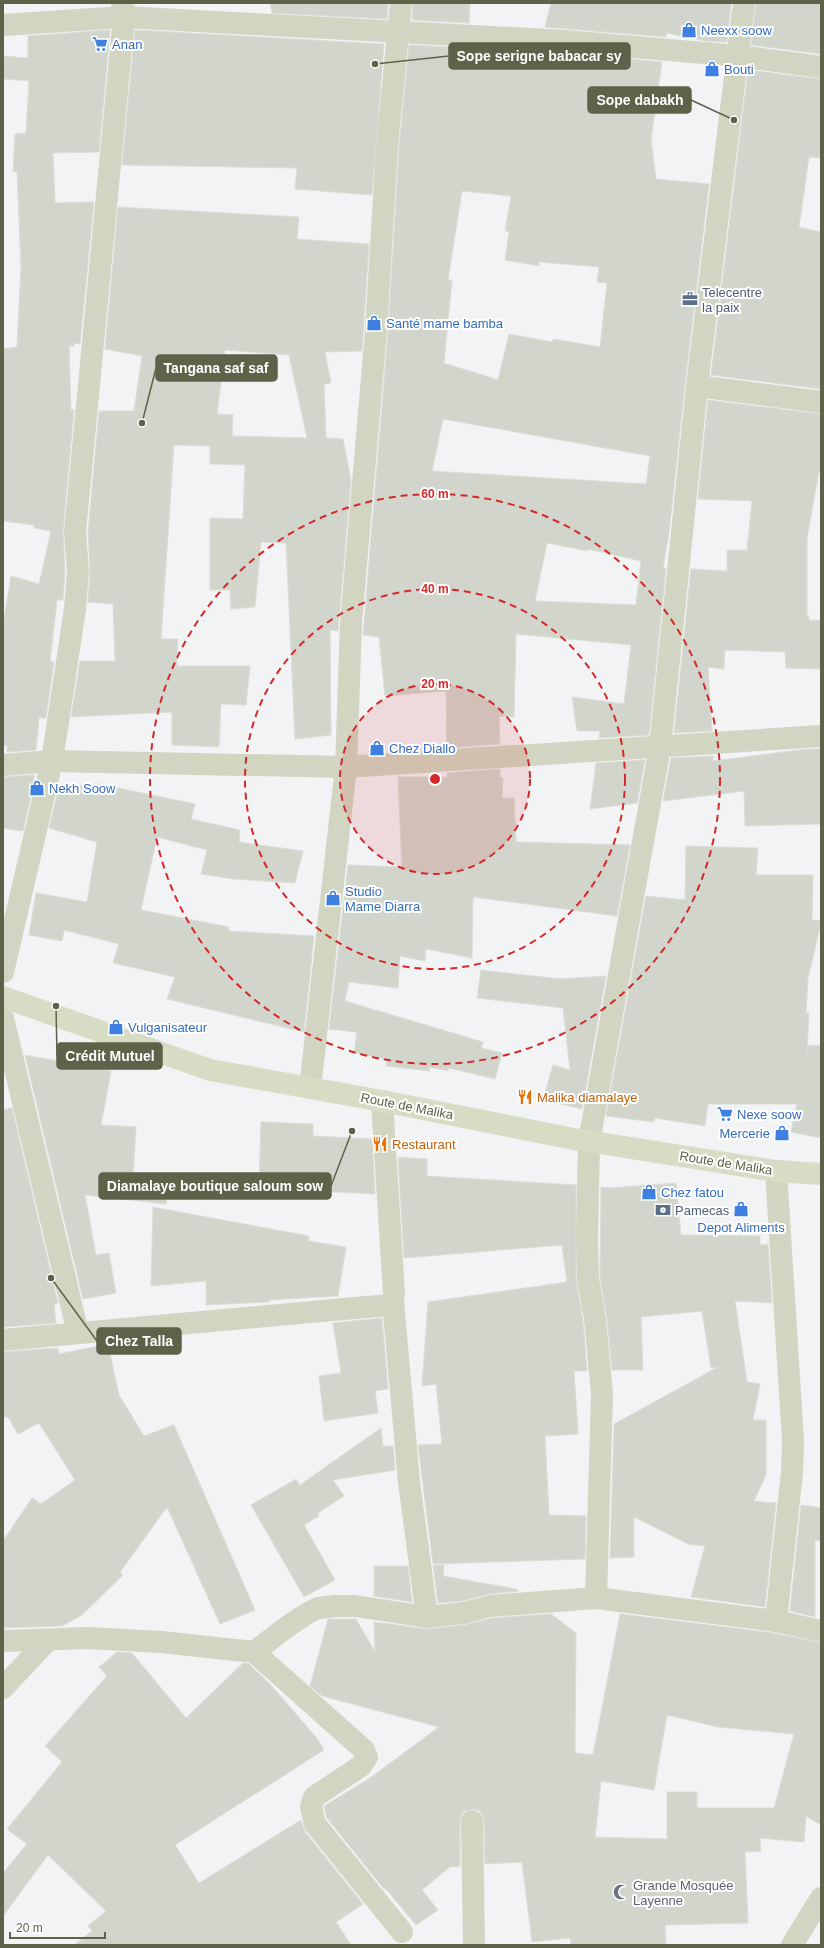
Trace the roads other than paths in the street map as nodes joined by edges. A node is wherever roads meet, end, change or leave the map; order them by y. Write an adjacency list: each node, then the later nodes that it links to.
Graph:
1 (401, 3): 5 (street)
2 (744, 3): 6 (street)
3 (123, 10): 4 (street); 5 (street); 12 (street)
4 (3, 25)
5 (398, 31): 6 (street); 14 (street)
6 (738, 56): 7 (street); 8 (street)
7 (821, 67)
8 (697, 386): 9 (street); 11 (street)
9 (821, 402)
10 (821, 736): 11 (street)
11 (660, 747): 14 (street); 20 (street)
12 (52, 761): 13 (street); 14 (street); 15 (street)
13 (3, 765)
14 (346, 767): 18 (street)
15 (3, 972)
16 (3, 997): 18 (main road, Route de Malika)
17 (3, 1018): 24 (street)
18 (310, 1088): 19 (main road, Route de Malika)
19 (382, 1101): 20 (main road, Route de Malika); 23 (street)
20 (589, 1142): 21 (main road, Route de Malika); 26 (street)
21 (776, 1171): 22 (main road, Route de Malika); 28 (street)
22 (821, 1174)
23 (393, 1301): 24 (street); 27 (street)
24 (78, 1333): 25 (street)
25 (3, 1340)
26 (596, 1598): 27 (street); 28 (street)
27 (427, 1617): 32 (street)
28 (776, 1621): 29 (street)
29 (821, 1631)
30 (48, 1640): 31 (street); 32 (street); 33 (street)
31 (3, 1641)
32 (254, 1652): 36 (street)
33 (3, 1688)
34 (472, 1821): 37 (street)
35 (821, 1898): 38 (street)
36 (402, 1932)
37 (474, 1945)
38 (792, 1945)

